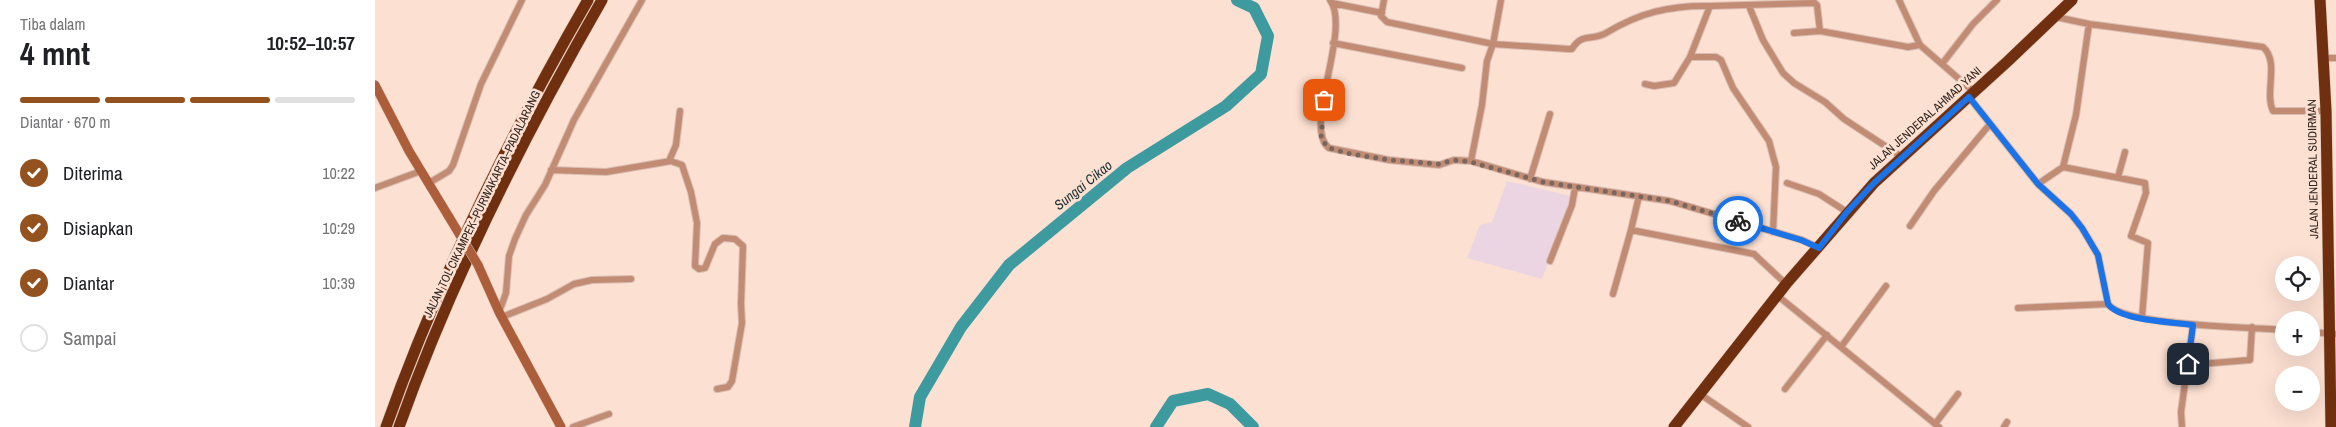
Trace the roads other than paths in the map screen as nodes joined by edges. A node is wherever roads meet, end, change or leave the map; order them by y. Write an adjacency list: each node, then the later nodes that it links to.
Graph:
1 (522, 0): 45 (street)
2 (588, 0): 80 (highway, JALAN TOL CIKAMPEK–PURWAKARTA–PADALARANG)
3 (602, 0): 81 (highway, JALAN TOL CIKAMPEK–PURWAKARTA–PADALARANG)
4 (642, 0): 40 (street)
5 (1384, 0): 15 (street)
6 (1501, 0): 21 (street)
7 (1899, 0): 22 (street)
8 (1997, 0): 26 (street)
9 (2072, 0): 16 (highway, JALAN JENDERAL AHMAD YANI)
10 (2321, 0): 24 (highway, JALAN JENDERAL SUDIRMAN)
11 (1331, 2): 15 (street); 20 (street)
12 (1781, 3): 14 (street); 18 (street)
13 (1710, 6): 14 (street); 21 (street); 23 (street)
14 (1749, 6): 36 (street)
15 (1382, 13): 21 (street)
16 (2057, 16): 17 (street); 30 (highway, JALAN JENDERAL AHMAD YANI)
17 (2089, 24): 32 (street); 39 (street)
18 (1820, 31): 19 (street); 22 (street)
19 (1794, 33)
20 (1333, 43): 27 (street); 38 (street)
21 (1493, 44): 38 (street)
22 (1920, 45): 26 (street)
23 (1690, 57): 28 (street); 53 (street)
24 (2323, 58): 25 (street); 32 (highway, JALAN JENDERAL SUDIRMAN)
25 (2336, 58)
26 (1942, 64): 30 (street)
27 (1462, 68)
28 (1645, 84)
29 (375, 85): 41 (street)
30 (1971, 94): 34 (street); 36 (highway, JALAN JENDERAL AHMAD YANI)
31 (680, 111): 37 (street)
32 (2325, 111): 54 (highway, JALAN JENDERAL SUDIRMAN)
33 (1550, 114): 43 (street)
34 (1990, 124): 46 (street); 51 (street)
35 (2125, 152): 42 (street)
36 (1902, 157): 50 (highway, JALAN JENDERAL AHMAD YANI)
37 (669, 161): 40 (street); 74 (street)
38 (1471, 162): 43 (street)
39 (2063, 167): 42 (street); 46 (street)
40 (551, 170): 64 (street)
41 (421, 171): 45 (street); 47 (street)
42 (2118, 177): 65 (street)
43 (1530, 179): 48 (street)
44 (1787, 183): 50 (street)
45 (429, 184): 64 (street, bridge)
46 (2038, 184): 62 (street)
47 (375, 188)
48 (1575, 188): 49 (street); 56 (street)
49 (1639, 196): 52 (street); 53 (street)
50 (1847, 212): 55 (highway, JALAN JENDERAL AHMAD YANI)
51 (1910, 226)
52 (1631, 230): 58 (street); 60 (street)
53 (1773, 232): 55 (street)
54 (2332, 240): 70 (highway, JALAN JENDERAL SUDIRMAN)
55 (1819, 248): 58 (highway, JALAN JENDERAL AHMAD YANI)
56 (1550, 261)
57 (631, 279): 64 (street)
58 (1786, 284): 61 (highway, JALAN JENDERAL AHMAD YANI)
59 (1886, 286): 72 (street)
60 (1613, 294)
61 (1781, 299): 71 (street); 76 (highway, JALAN JENDERAL AHMAD YANI)
62 (2108, 304): 63 (street); 65 (street)
63 (2018, 308)
64 (500, 314): 82 (street)
65 (2142, 318): 66 (street)
66 (2193, 325): 67 (street); 73 (street)
67 (2253, 327): 68 (street); 73 (street)
68 (2275, 329)
69 (2320, 333): 70 (street)
70 (2333, 334): 87 (highway, JALAN JENDERAL SUDIRMAN)
71 (1827, 335): 72 (street); 75 (street)
72 (1841, 347): 79 (street)
73 (2188, 364): 86 (street)
74 (717, 388)
75 (1785, 389)
76 (1700, 394): 84 (highway, JALAN JENDERAL AHMAD YANI); 85 (street)
77 (1959, 394): 79 (street)
78 (609, 414): 83 (street)
79 (1937, 425)
80 (386, 427)
81 (399, 427)
82 (561, 427)
83 (573, 427)
84 (1674, 427)
85 (1747, 427)
86 (2182, 427)
87 (2331, 427)

